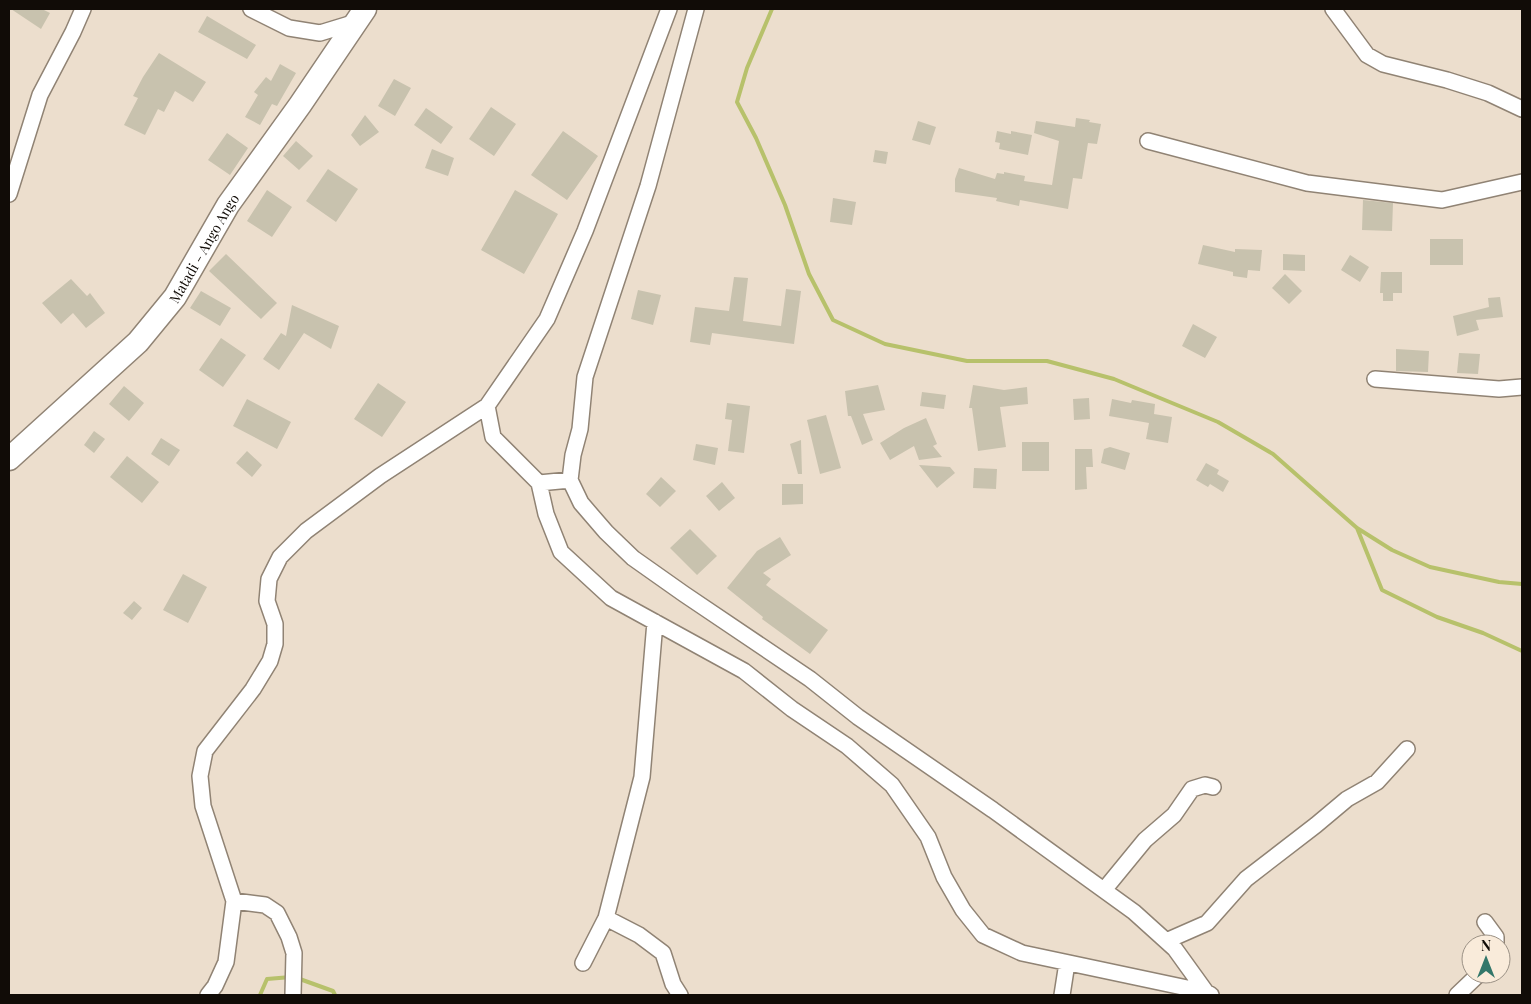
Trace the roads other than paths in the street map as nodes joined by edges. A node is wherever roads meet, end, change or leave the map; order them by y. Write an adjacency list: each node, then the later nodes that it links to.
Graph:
1 (83, 9): 10 (street)
2 (251, 9): 6 (street)
3 (668, 9): 13 (street)
4 (696, 9): 15 (street)
5 (1333, 9): 7 (street)
6 (360, 15): 14 (highway, Matadi - Ango Ango)
7 (1522, 109)
8 (1148, 141): 9 (street)
9 (1522, 182)
10 (9, 194)
11 (1375, 379): 12 (street)
12 (1522, 387)
13 (487, 406): 16 (street); 21 (street)
14 (9, 458)
15 (570, 480): 16 (street); 20 (street)
16 (539, 483): 17 (street)
17 (655, 622): 22 (street); 27 (street)
18 (1407, 749): 25 (street)
19 (1213, 787): 20 (street)
20 (1104, 890): 25 (street)
21 (234, 901): 30 (street); 31 (street)
22 (606, 918): 26 (street); 32 (street)
23 (1485, 922): 24 (street)
24 (1494, 934)
25 (1166, 941): 29 (street)
26 (583, 963)
27 (1066, 964): 29 (street); 33 (street)
28 (1469, 984): 34 (street)
29 (1209, 994)
30 (208, 995)
31 (293, 995)
32 (680, 995)
33 (1062, 995)
34 (1457, 995)

